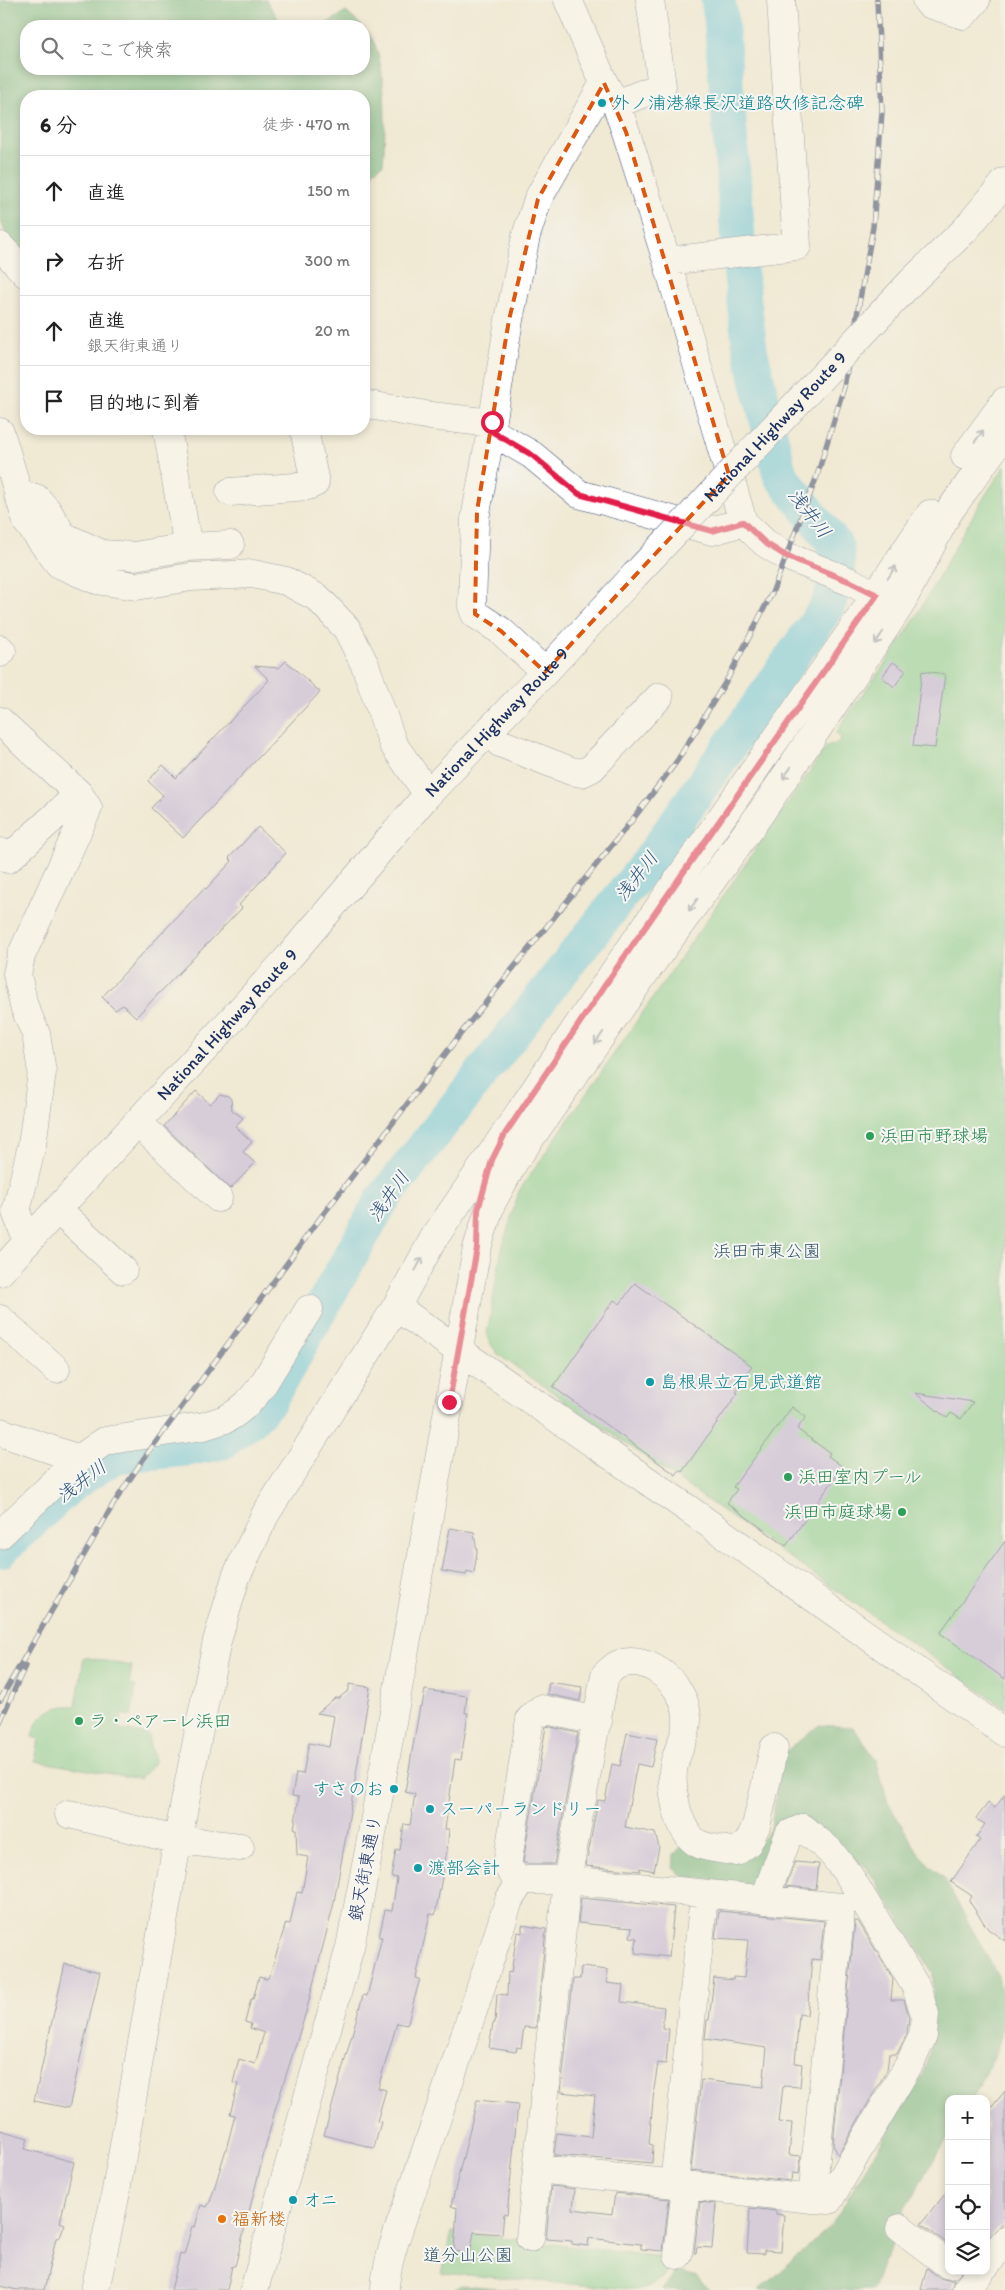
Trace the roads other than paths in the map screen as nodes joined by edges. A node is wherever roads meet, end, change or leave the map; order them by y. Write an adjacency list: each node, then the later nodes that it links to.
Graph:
1 (568, 0): 6 (main road)
2 (650, 0): 6 (main road)
3 (781, 0): 9 (main road)
4 (926, 0): 5 (main road)
5 (976, 0)
6 (610, 93): 9 (main road); 13 (main road)
7 (1005, 182): 24 (main road, National Highway Route 9, bridge)
8 (0, 246): 10 (main road)
9 (667, 261): 20 (main road)
10 (20, 268)
11 (1005, 401): 23 (main road, one-way to 11)
12 (370, 405): 13 (main road)
13 (492, 427): 20 (main road); 24 (main road)
14 (0, 432): 19 (main road)
15 (1005, 433): 23 (main road)
16 (168, 435): 22 (main road)
17 (305, 435): 18 (main road)
18 (230, 492)
19 (18, 495): 22 (main road); 29 (main road)
20 (743, 522): 23 (main road)
21 (230, 545): 22 (main road)
22 (188, 547)
23 (888, 601): 32 (main road); 36 (main road, one-way to 36)
24 (545, 672): 27 (main road, National Highway Route 9)
25 (659, 697): 27 (main road)
26 (0, 721): 28 (main road)
27 (488, 731): 29 (main road, National Highway Route 9)
28 (79, 794): 30 (main road); 35 (main road)
29 (428, 794): 31 (main road, National Highway Route 9)
30 (0, 852)
31 (138, 1122): 33 (main road); 34 (main road, National Highway Route 9)
32 (505, 1134): 36 (main road); 39 (main road, one-way to 32)
33 (218, 1198)
34 (58, 1210): 35 (main road, National Highway Route 9); 37 (main road)
35 (28, 1242): 38 (main road, National Highway Route 9)
36 (477, 1248): 42 (main road, 銀天街東通り)
37 (123, 1270)
38 (0, 1272)
39 (396, 1307): 42 (main road); 51 (main road)
40 (309, 1309): 45 (main road)
41 (0, 1319): 43 (main road)
42 (458, 1349): 48 (main road); 69 (main road, 銀天街東通り)
43 (56, 1369)
44 (0, 1432): 45 (main road)
45 (79, 1459): 46 (main road)
46 (0, 1535)
47 (598, 1722): 49 (main road); 53 (main road); 54 (main road)
48 (1005, 1733)
49 (774, 1748)
50 (69, 1814): 51 (main road)
51 (178, 1840): 52 (main road); 68 (main road)
52 (240, 1847)
53 (567, 1880): 54 (main road); 55 (main road); 59 (main road)
54 (520, 1883): 70 (main road)
55 (704, 1895): 56 (main road); 60 (main road)
56 (764, 1900): 57 (main road); 58 (main road)
57 (841, 1907): 58 (main road); 61 (main road)
58 (869, 1909): 61 (main road)
59 (538, 2169): 60 (main road); 63 (main road)
60 (680, 2186): 61 (main road); 65 (main road)
61 (812, 2199)
62 (900, 2228): 66 (main road)
63 (530, 2238)
64 (1005, 2241): 67 (main road)
65 (678, 2254)
66 (945, 2262)
67 (973, 2276)
68 (95, 2290)
69 (254, 2290)
70 (385, 2290)

